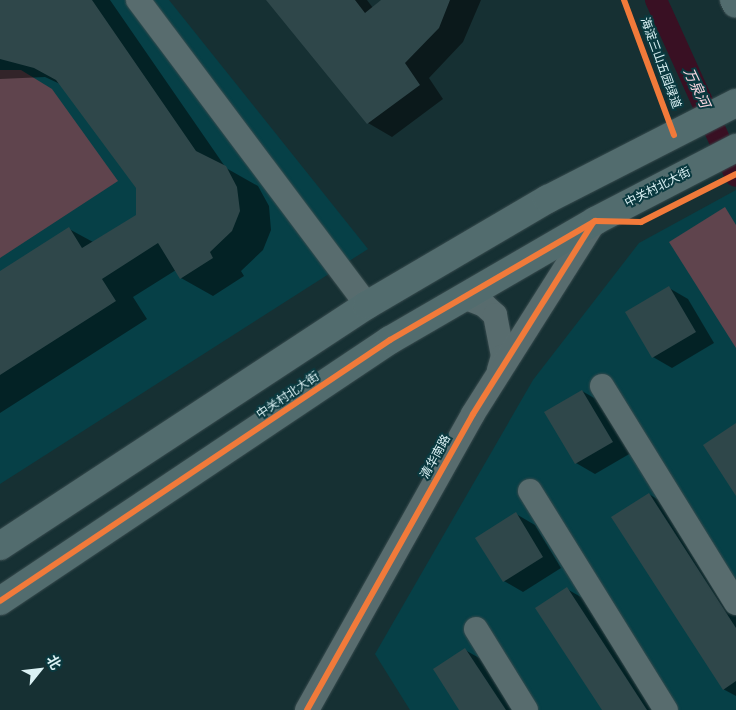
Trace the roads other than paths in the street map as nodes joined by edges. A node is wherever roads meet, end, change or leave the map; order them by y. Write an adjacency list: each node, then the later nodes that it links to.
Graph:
1 (138, 0): 8 (street)
2 (734, 0): 3 (main road)
3 (736, 4)
4 (734, 104): 8 (main road)
5 (736, 148): 6 (main road, 中关村北大街)
6 (595, 221): 7 (main road, 中关村北大街); 9 (street, 清华南路)
7 (464, 297): 9 (street); 13 (main road, 中关村北大街)
8 (367, 305): 12 (main road)
9 (497, 376): 16 (street, 清华南路)
10 (602, 386): 14 (street)
11 (530, 491): 18 (street)
12 (0, 546)
13 (0, 600)
14 (736, 603)
15 (476, 629): 17 (street)
16 (307, 710)
17 (526, 710)
18 (666, 710)

